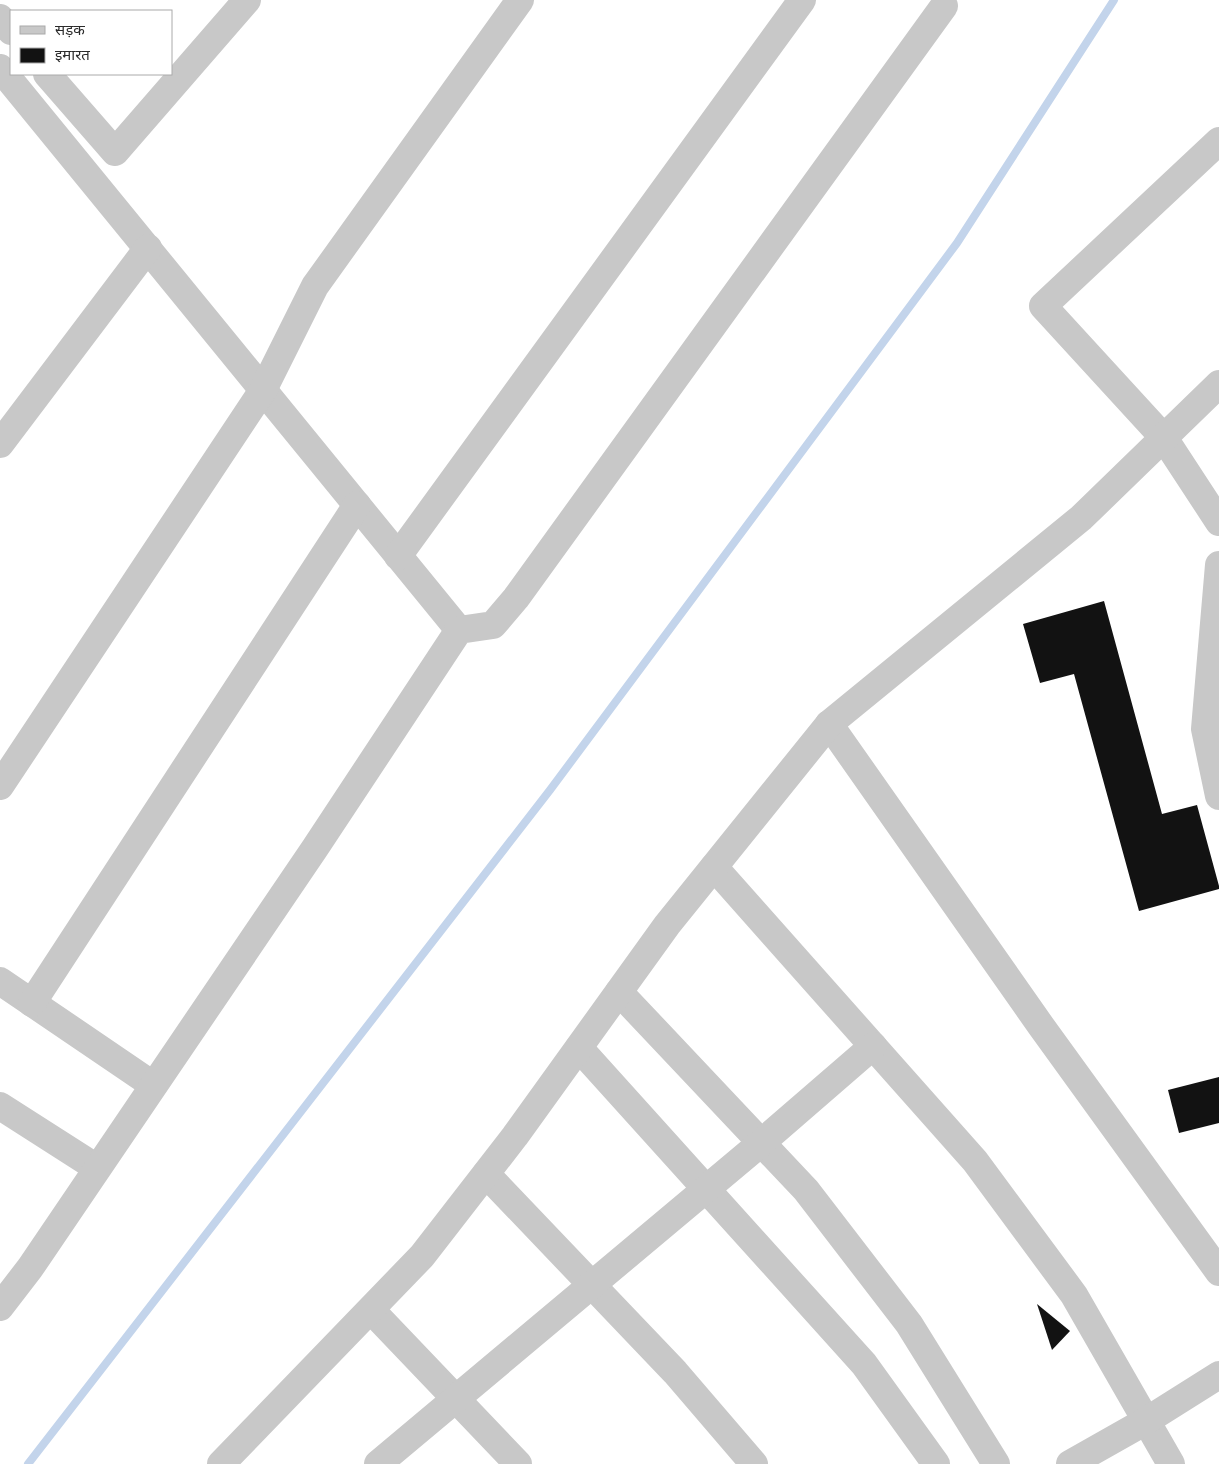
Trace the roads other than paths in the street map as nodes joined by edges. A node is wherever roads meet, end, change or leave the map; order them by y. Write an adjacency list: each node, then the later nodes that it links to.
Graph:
1 (247, 0): 8 (street)
2 (520, 0): 12 (street)
3 (802, 0): 17 (street)
4 (944, 6): 19 (street)
5 (0, 18): 6 (street)
6 (10, 30)
7 (0, 68): 10 (street)
8 (48, 75)
9 (1219, 141): 13 (street)
10 (148, 248): 12 (street); 14 (street)
11 (1219, 384): 13 (street)
12 (263, 390): 15 (street); 21 (street)
13 (1164, 438): 16 (street); 20 (street)
14 (0, 444)
15 (357, 505): 17 (street); 26 (street)
16 (1219, 522)
17 (398, 556): 19 (street)
18 (1219, 565): 22 (street)
19 (458, 630): 29 (street)
20 (829, 724): 23 (street); 35 (street)
21 (0, 786)
22 (1219, 796)
23 (714, 867): 25 (street); 27 (street)
24 (0, 981): 26 (street)
25 (619, 992): 28 (street); 31 (street)
26 (32, 1003): 29 (street)
27 (873, 1046): 31 (street); 41 (street)
28 (579, 1048): 33 (street); 34 (street)
29 (154, 1085): 32 (street)
30 (0, 1106): 32 (street)
31 (761, 1143): 34 (street); 47 (street)
32 (97, 1168): 37 (street)
33 (486, 1174): 36 (street); 38 (street)
34 (706, 1189): 36 (street); 46 (street)
35 (1219, 1272)
36 (591, 1284): 40 (street); 45 (street)
37 (0, 1307)
38 (371, 1310): 40 (street); 43 (street)
39 (1219, 1375): 41 (street)
40 (455, 1398): 42 (street); 44 (street)
41 (1146, 1421): 48 (street); 49 (street)
42 (503, 1459)
43 (222, 1464)
44 (378, 1464)
45 (754, 1464)
46 (936, 1464)
47 (996, 1464)
48 (1070, 1464)
49 (1171, 1464)

